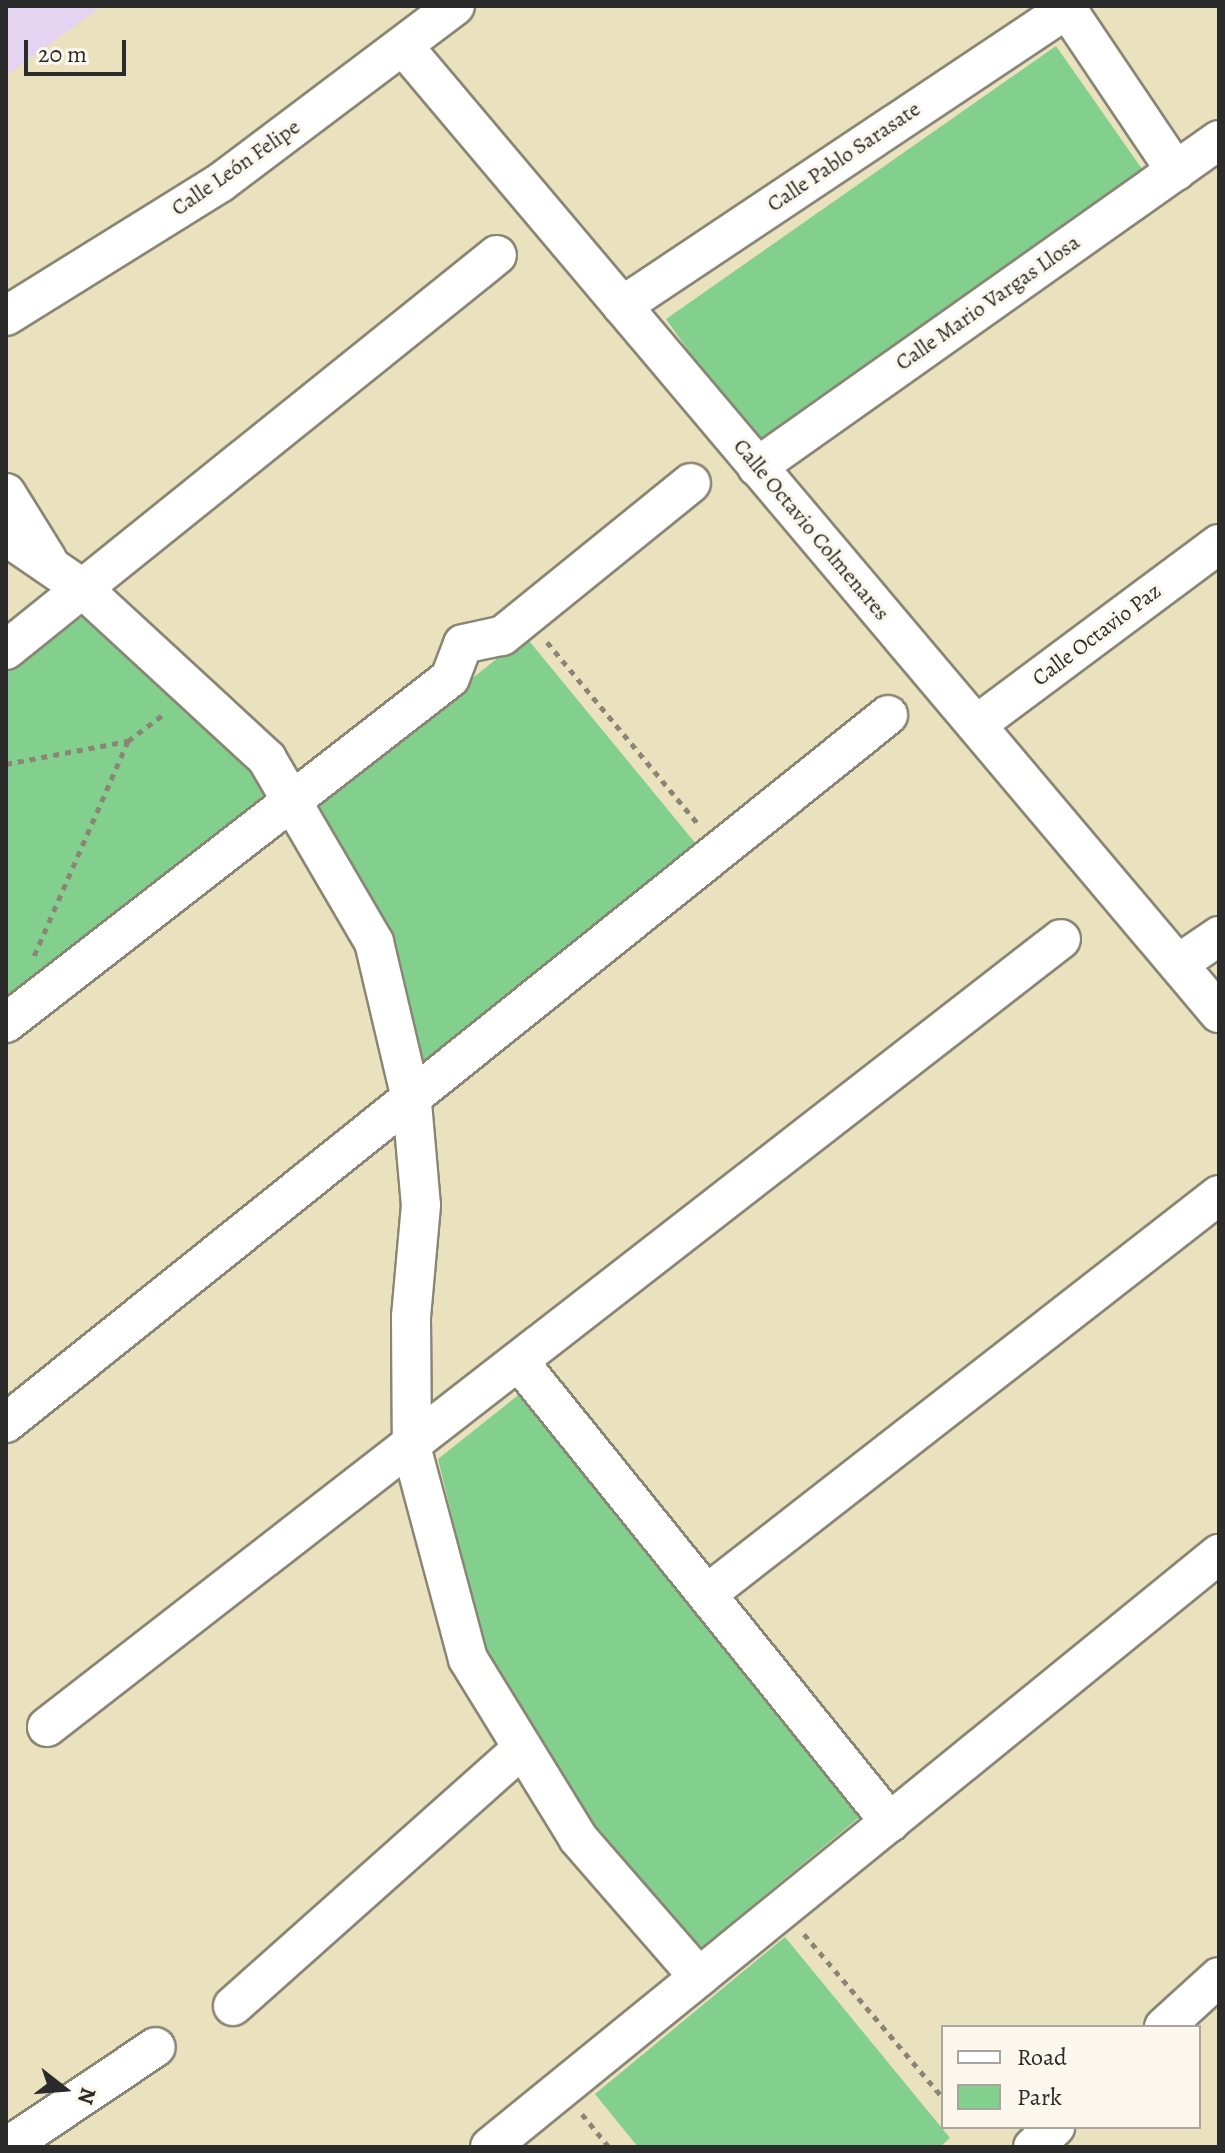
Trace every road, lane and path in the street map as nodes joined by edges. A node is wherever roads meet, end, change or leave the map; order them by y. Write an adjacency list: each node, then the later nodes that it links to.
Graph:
1 (455, 6): 3 (street, Calle León Felipe)
2 (1066, 7): 5 (street); 7 (street, Calle Pablo Sarasate)
3 (404, 47): 7 (street, Calle Octavio Colmenares); 8 (street, Calle León Felipe)
4 (1219, 140): 5 (street, Calle Mario Vargas Llosa)
5 (1176, 171): 9 (street, Calle Mario Vargas Llosa)
6 (497, 255): 15 (street)
7 (622, 306): 9 (street, Calle Octavio Colmenares)
8 (6, 316)
9 (757, 467): 20 (street, Calle Octavio Colmenares)
10 (691, 483): 16 (street)
11 (6, 493): 14 (street)
12 (6, 536): 14 (street)
13 (1219, 544): 20 (street, Calle Octavio Paz)
14 (48, 562): 15 (street)
15 (82, 588): 17 (street); 18 (street)
16 (526, 616): 23 (street); 24 (path)
17 (6, 650)
18 (195, 690): 21 (path); 23 (street)
19 (888, 715): 24 (street)
20 (976, 725): 28 (street, Calle Octavio Colmenares)
21 (128, 741): 22 (path); 27 (path)
22 (6, 764)
23 (294, 803): 30 (street); 31 (street)
24 (721, 851): 31 (street)
25 (1219, 936): 28 (street)
26 (1061, 939): 33 (street)
27 (32, 960)
28 (1178, 964): 29 (street, Calle Octavio Colmenares)
29 (1219, 1013)
30 (6, 1023)
31 (412, 1103): 34 (street); 35 (street)
32 (1219, 1195): 37 (street)
33 (520, 1363): 35 (street); 37 (street)
34 (6, 1423)
35 (412, 1450): 38 (street); 39 (street)
36 (1219, 1554): 40 (street)
37 (707, 1594): 40 (street)
38 (47, 1727)
39 (519, 1751): 42 (street); 44 (street)
40 (890, 1822): 41 (street)
41 (783, 1909): 42 (street); 47 (path)
42 (699, 1977): 50 (street)
43 (1219, 1977): 45 (street)
44 (233, 2006)
45 (1166, 2025)
46 (156, 2047): 49 (street)
47 (941, 2096)
48 (1053, 2129): 51 (street)
49 (7, 2147)
50 (490, 2147)
51 (1033, 2147)

